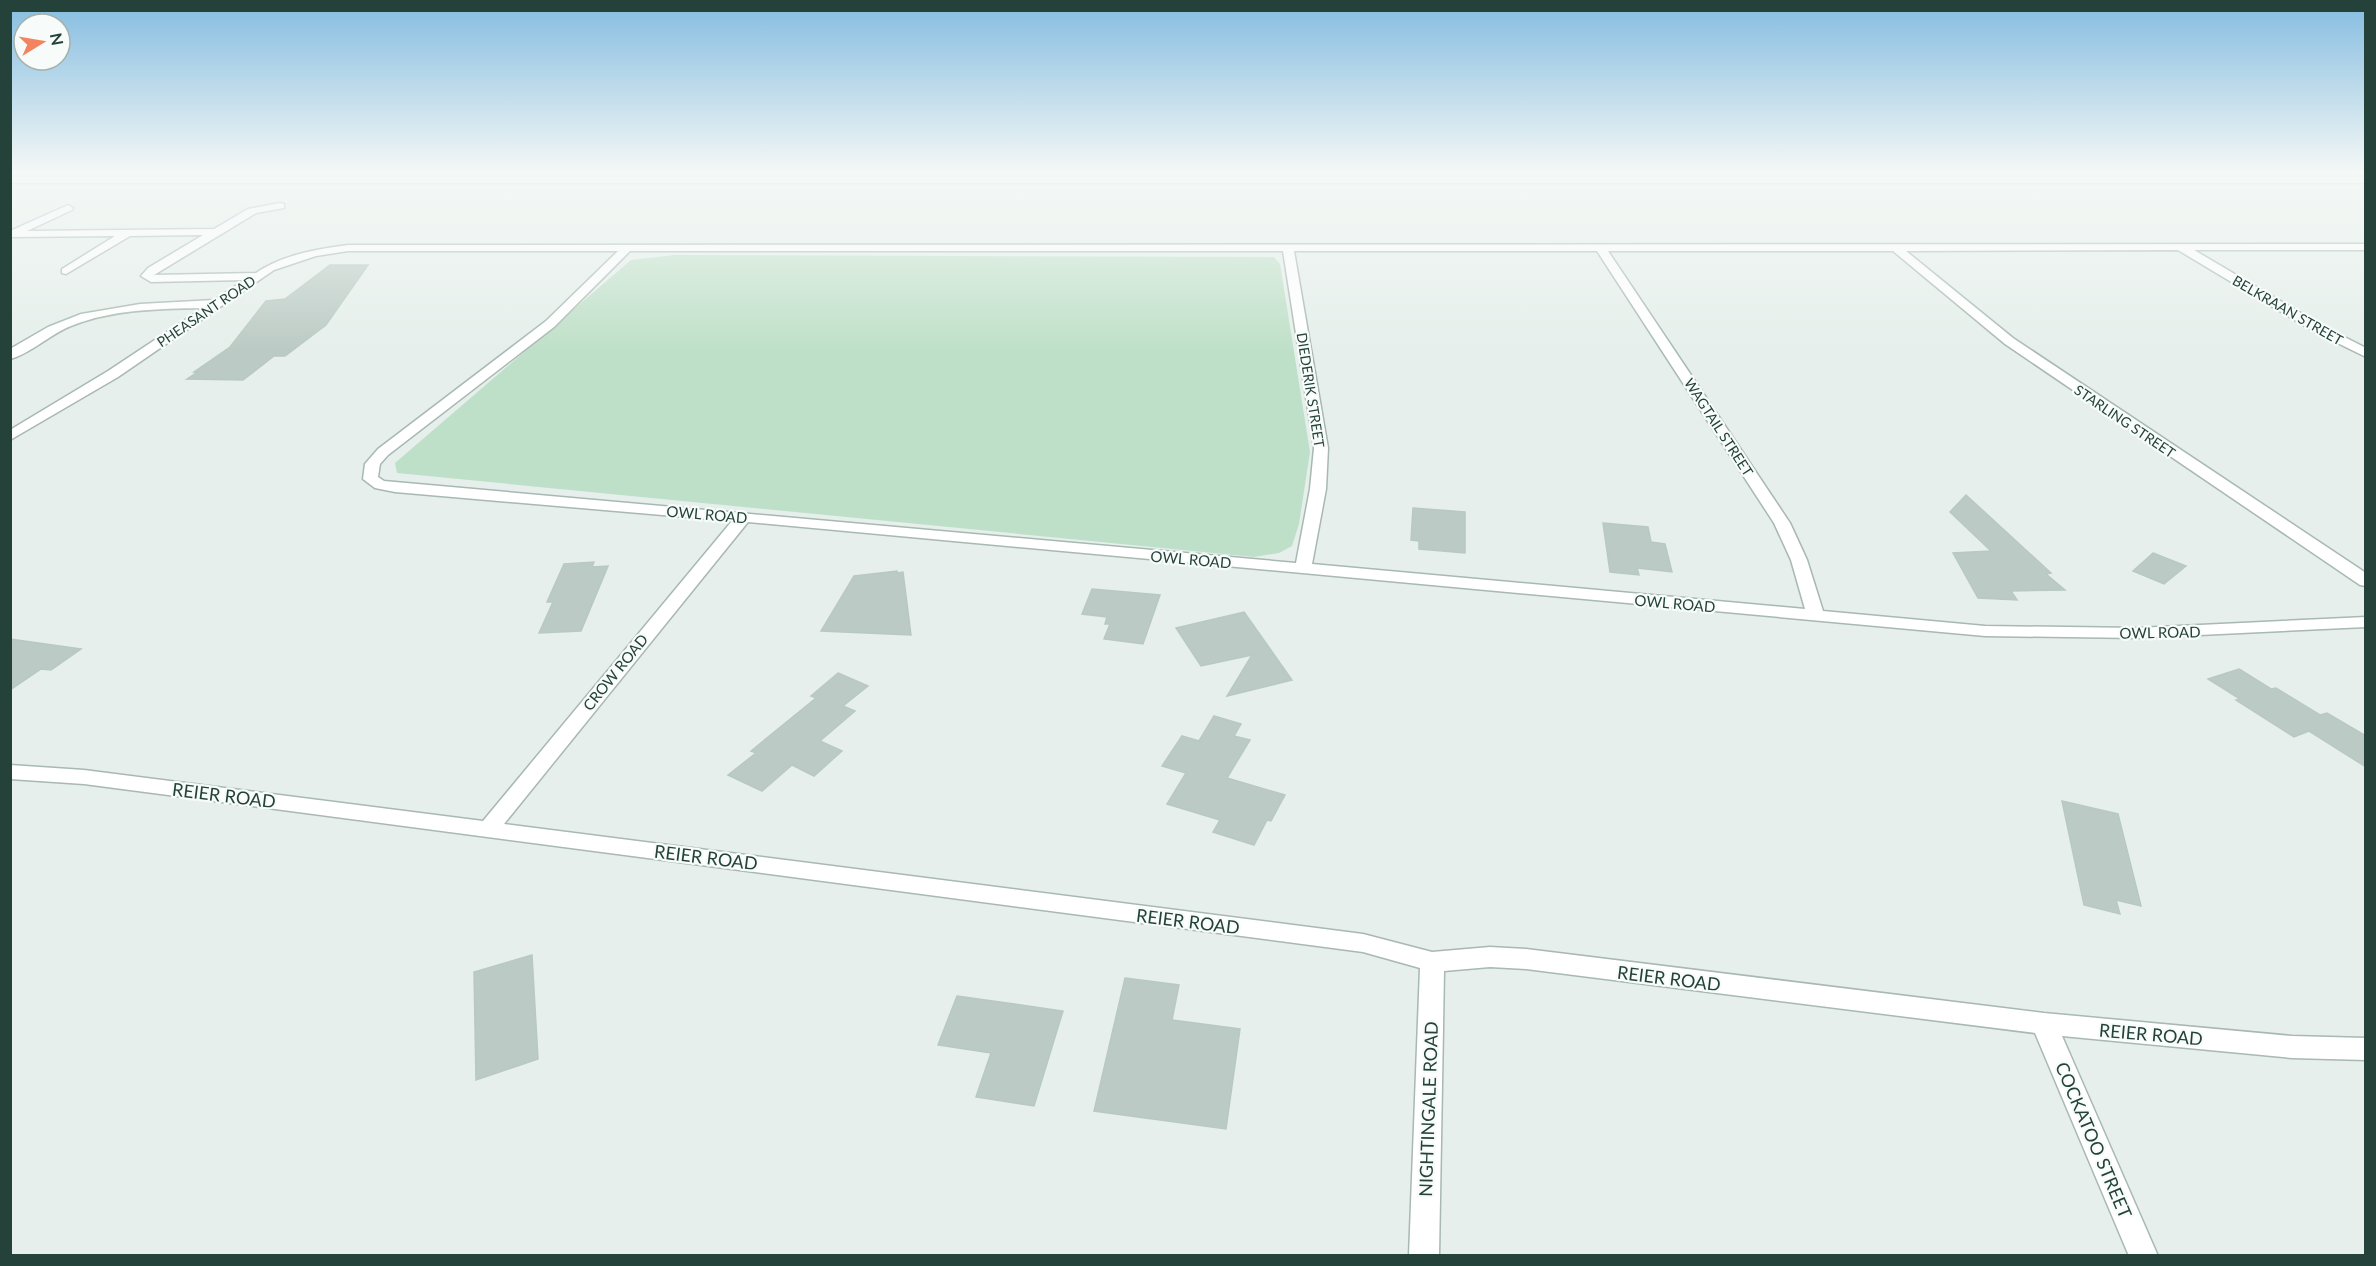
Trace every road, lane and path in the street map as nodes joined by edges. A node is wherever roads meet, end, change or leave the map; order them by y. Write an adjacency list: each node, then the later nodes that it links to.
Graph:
1 (209, 232): 3 (street)
2 (216, 232): 12 (street)
3 (128, 233): 4 (street); 11 (street)
4 (12, 235)
5 (628, 247): 6 (street, PHEASANT ROAD); 12 (street, PHEASANT ROAD); 19 (street, OWL ROAD)
6 (1288, 247): 10 (street, PHEASANT ROAD); 20 (street, DIEDERIK STREET)
7 (1895, 247): 8 (street, PHEASANT ROAD); 10 (street, PHEASANT ROAD); 21 (street, STARLING STREET)
8 (2181, 247): 9 (street, PHEASANT ROAD); 16 (street, BELKRAAN STREET)
9 (2366, 247)
10 (1601, 248): 22 (street, WAGTAIL STREET)
11 (66, 271)
12 (253, 280): 13 (street, PHEASANT ROAD)
13 (216, 304): 14 (street); 15 (street, PHEASANT ROAD)
14 (107, 312): 15 (street); 17 (street)
15 (201, 314): 18 (street, PHEASANT ROAD)
16 (2366, 353)
17 (10, 355)
18 (10, 436)
19 (744, 517): 20 (street, OWL ROAD); 25 (street, CROW ROAD)
20 (1303, 569): 22 (street, OWL ROAD)
21 (2366, 581)
22 (1816, 616): 23 (street, OWL ROAD)
23 (2366, 622)
24 (10, 772): 25 (street, REIER ROAD)
25 (488, 829): 26 (street, REIER ROAD)
26 (1432, 962): 27 (street, REIER ROAD); 29 (street, NIGHTINGALE ROAD)
27 (2044, 1024): 28 (street, REIER ROAD); 30 (street, COCKATOO STREET)
28 (2366, 1049)
29 (1424, 1256)
30 (2144, 1256)

